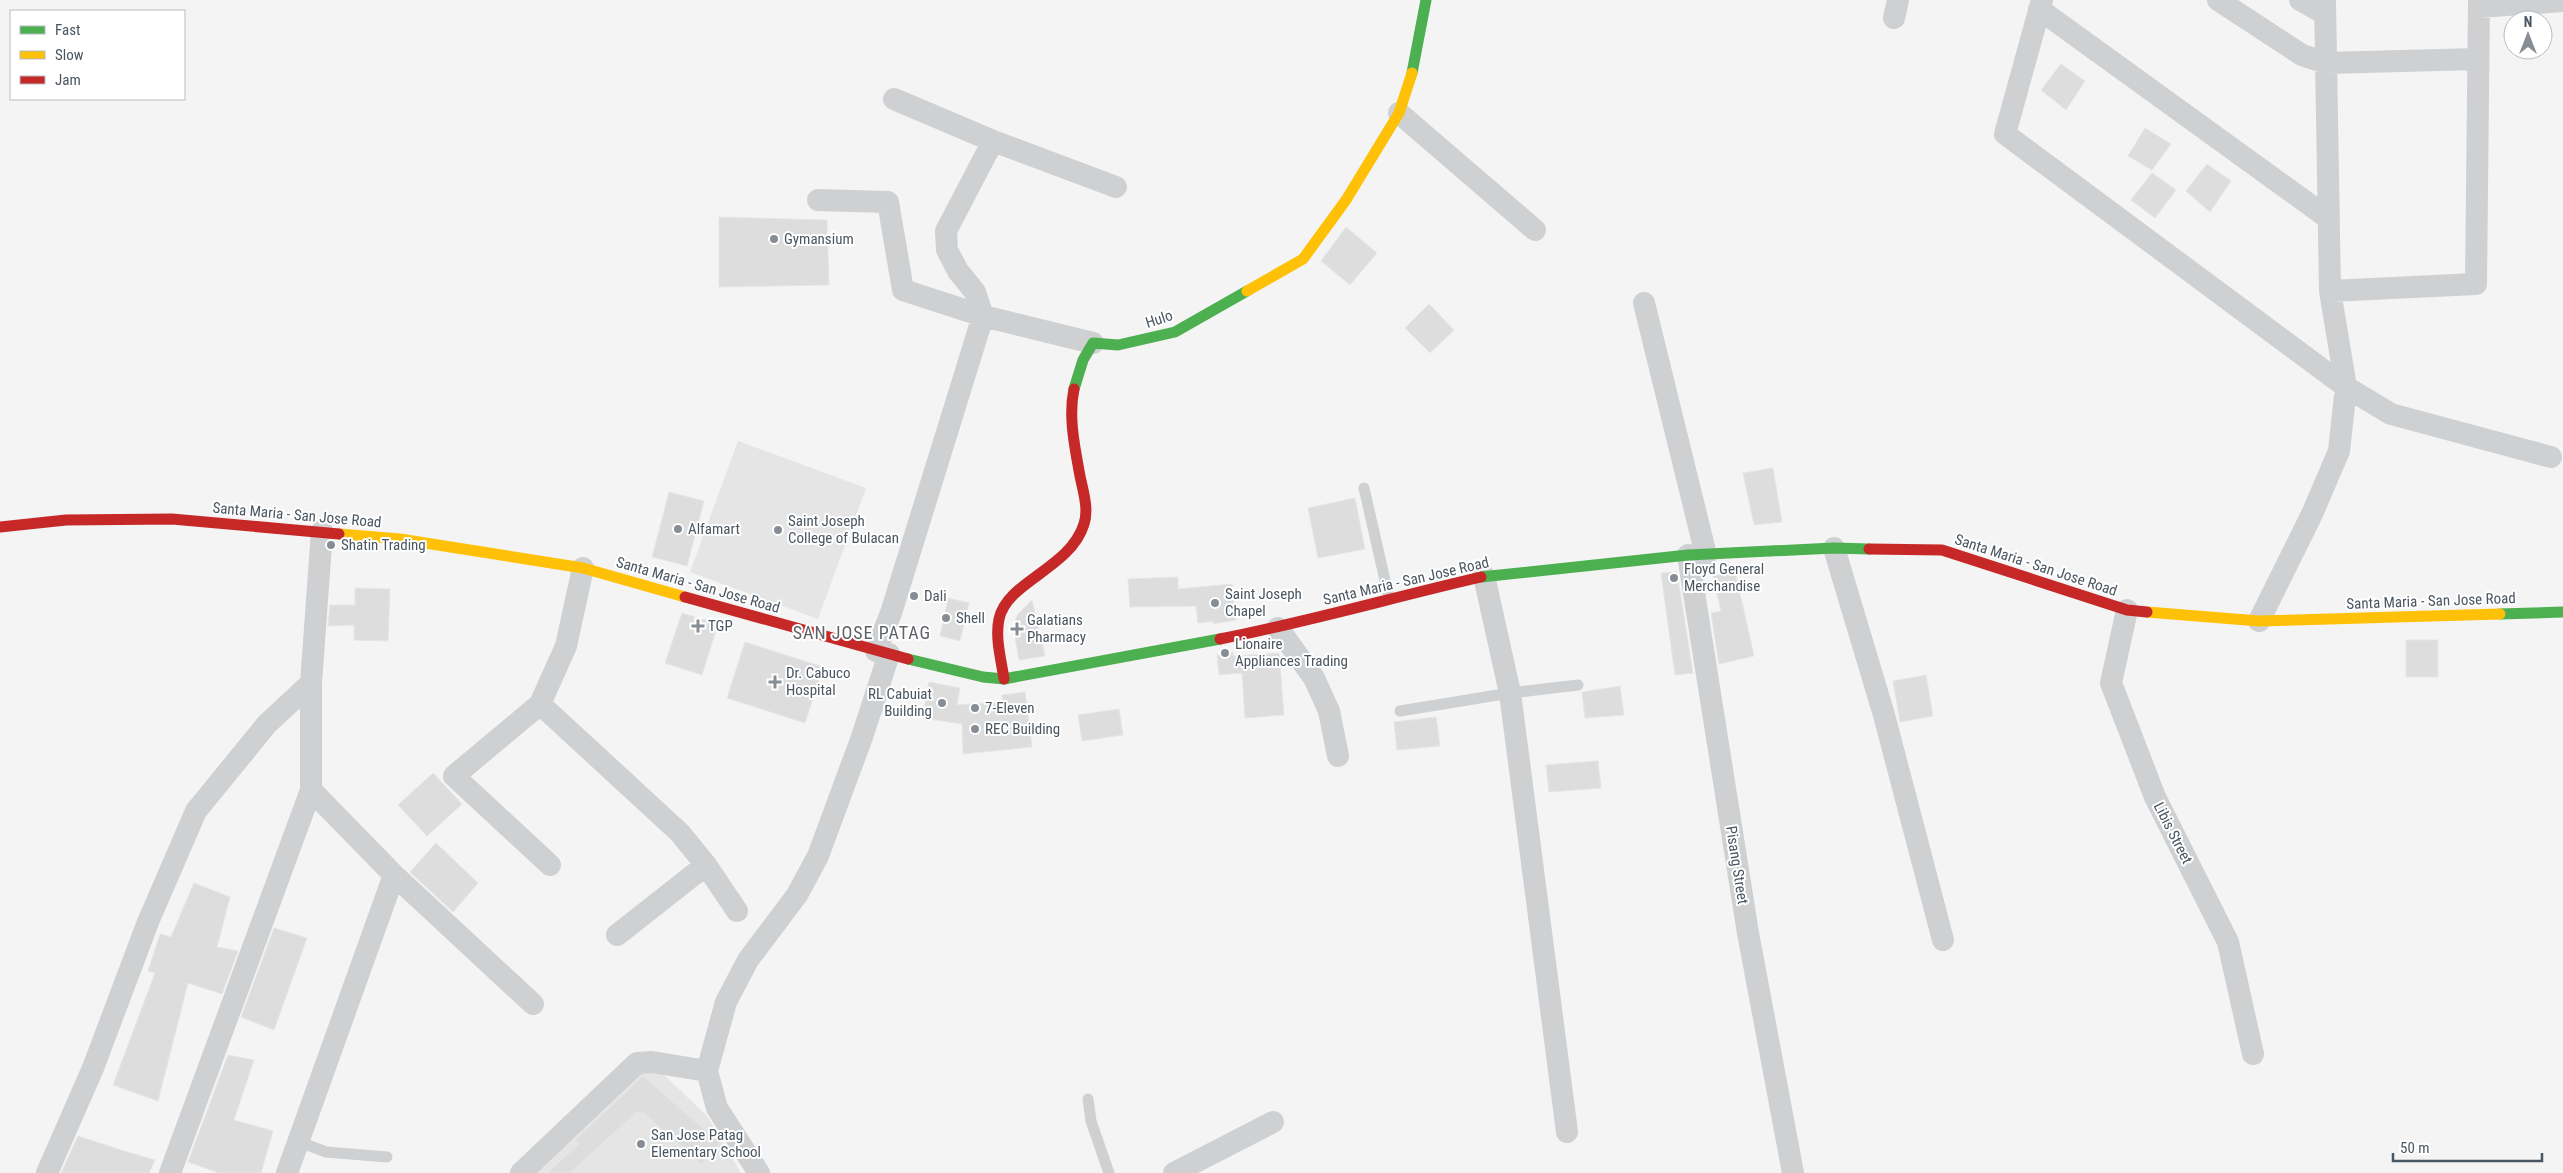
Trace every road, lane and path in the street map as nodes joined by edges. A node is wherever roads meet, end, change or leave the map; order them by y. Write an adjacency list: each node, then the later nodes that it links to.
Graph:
1 (1426, 0): 11 (main road, Hulo)
2 (2218, 0): 9 (street)
3 (2300, 0): 7 (street)
4 (2563, 1): 6 (street)
5 (2040, 4): 15 (street); 21 (street)
6 (2479, 4): 8 (street)
7 (2325, 7): 9 (street)
8 (2477, 59): 9 (street); 17 (street)
9 (2326, 63): 15 (street)
10 (894, 99): 12 (street)
11 (1399, 113): 16 (street); 20 (main road, Hulo)
12 (993, 141): 13 (street); 19 (street)
13 (1116, 187)
14 (818, 200): 19 (street)
15 (2328, 218): 17 (street)
16 (1534, 230)
17 (2330, 291): 21 (street)
18 (1644, 303): 27 (street, Pisang Street)
19 (983, 316): 20 (street); 35 (street)
20 (1093, 343): 36 (main road)
21 (2346, 387): 22 (street); 33 (street)
22 (2551, 457)
23 (1364, 488): 30 (lane)
24 (0, 527): 25 (main road, Santa Maria - San Jose Road)
25 (322, 531): 28 (main road, Santa Maria - San Jose Road); 37 (street)
26 (1834, 548): 27 (main road, Santa Maria - San Jose Road); 31 (main road, Santa Maria - San Jose Road); 49 (street)
27 (1697, 555): 29 (main road, Santa Maria - San Jose Road); 65 (street, Pisang Street)
28 (582, 568): 35 (main road, Santa Maria - San Jose Road); 40 (street)
29 (1484, 576): 30 (main road, Santa Maria - San Jose Road); 39 (street)
30 (1389, 598): 34 (main road, Santa Maria - San Jose Road)
31 (2126, 610): 33 (main road, Santa Maria - San Jose Road); 51 (street, Libis Street)
32 (2563, 612): 33 (main road, Santa Maria - San Jose Road)
33 (2259, 622)
34 (1278, 628): 36 (main road, Santa Maria - San Jose Road); 42 (street)
35 (882, 653): 36 (main road, Santa Maria - San Jose Road); 52 (street)
36 (1004, 679)
37 (311, 683): 43 (street); 58 (street)
38 (1578, 686): 39 (lane)
39 (1510, 693): 41 (lane); 55 (street)
40 (540, 704): 44 (street); 45 (street)
41 (1400, 711)
42 (1338, 756)
43 (311, 790): 46 (street); 59 (street)
44 (550, 865)
45 (706, 865): 47 (street); 48 (street)
46 (394, 875): 50 (street); 56 (street)
47 (737, 911)
48 (617, 935)
49 (1943, 940)
50 (533, 1004)
51 (2253, 1054)
52 (707, 1071): 61 (street); 62 (street)
53 (1088, 1099): 63 (lane)
54 (1273, 1122): 64 (street)
55 (1567, 1132)
56 (297, 1141): 57 (lane); 60 (street)
57 (387, 1158)
58 (47, 1173)
59 (170, 1173)
60 (288, 1173)
61 (521, 1173)
62 (759, 1173)
63 (1109, 1173)
64 (1174, 1173)
65 (1793, 1173)

